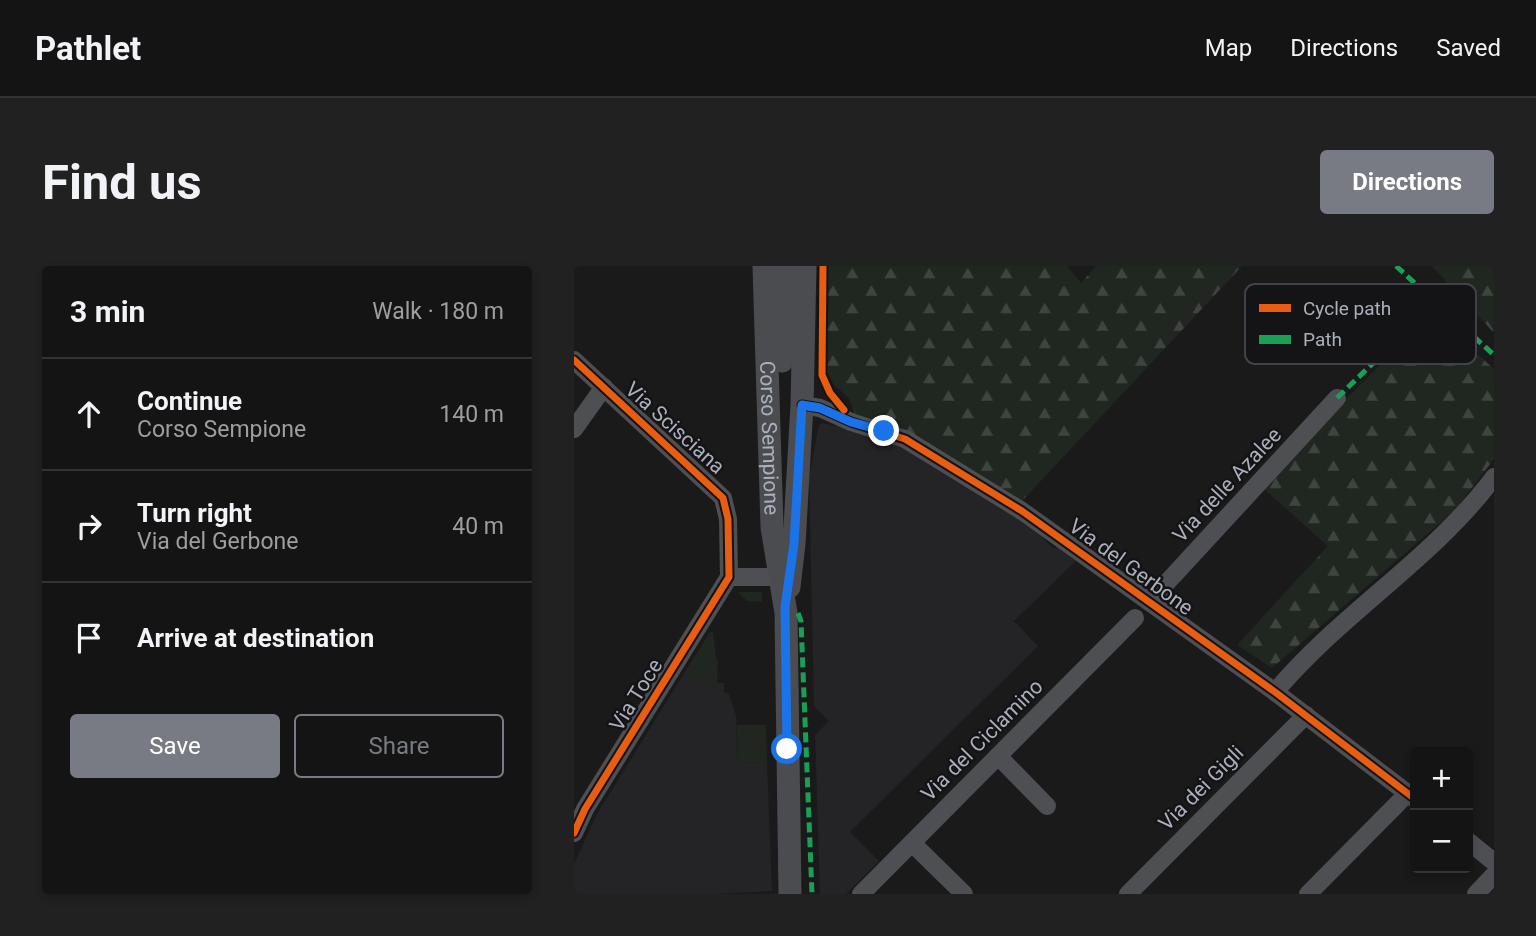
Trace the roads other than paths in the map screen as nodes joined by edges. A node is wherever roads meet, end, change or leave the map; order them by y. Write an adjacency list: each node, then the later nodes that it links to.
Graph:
1 (764, 266): 10 (main road, Corso Sempione)
2 (783, 266): 10 (main road)
3 (805, 266): 7 (main road, Corso Sempione)
4 (574, 360): 5 (street, Via Scisciana)
5 (604, 387): 8 (street); 11 (street, Via Scisciana)
6 (1337, 398): 12 (street, Via delle Azalee)
7 (802, 405): 12 (street, Via del Gerbone); 13 (main road, Corso Sempione)
8 (574, 429)
9 (1494, 477): 15 (street)
10 (778, 570): 11 (street); 13 (main road, Corso Sempione)
11 (729, 577): 20 (street, Via Toce)
12 (1149, 602): 15 (street, Via del Gerbone)
13 (785, 607): 27 (main road, Corso Sempione)
14 (1135, 618): 17 (street, Via del Ciclamino)
15 (1275, 692): 16 (street, Via del Gerbone)
16 (1306, 715): 18 (street, Via del Gerbone); 30 (street, Via dei Gigli)
17 (998, 757): 21 (street); 23 (street, Via del Ciclamino)
18 (1410, 795)
19 (1410, 797): 31 (street)
20 (580, 805): 22 (street, Via Toce)
21 (1047, 806)
22 (574, 833)
23 (912, 843): 28 (street, Via del Ciclamino); 29 (street)
24 (1473, 845): 25 (street)
25 (1494, 862)
26 (1494, 876): 32 (street)
27 (790, 894)
28 (861, 894)
29 (964, 894)
30 (1128, 894)
31 (1308, 894)
32 (1476, 894)

